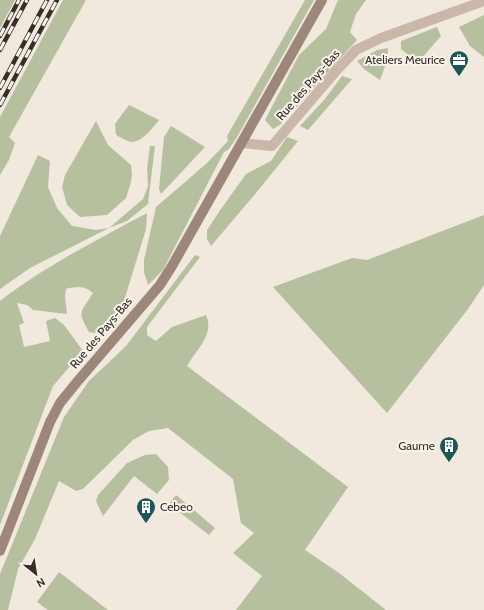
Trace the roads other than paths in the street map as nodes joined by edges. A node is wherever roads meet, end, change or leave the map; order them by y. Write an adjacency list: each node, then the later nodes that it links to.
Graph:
1 (322, 0): 3 (street, Rue des Pays-Bas)
2 (484, 1): 3 (street, Rue des Pays-Bas)
3 (242, 143): 4 (street, Rue des Pays-Bas)
4 (0, 551)

